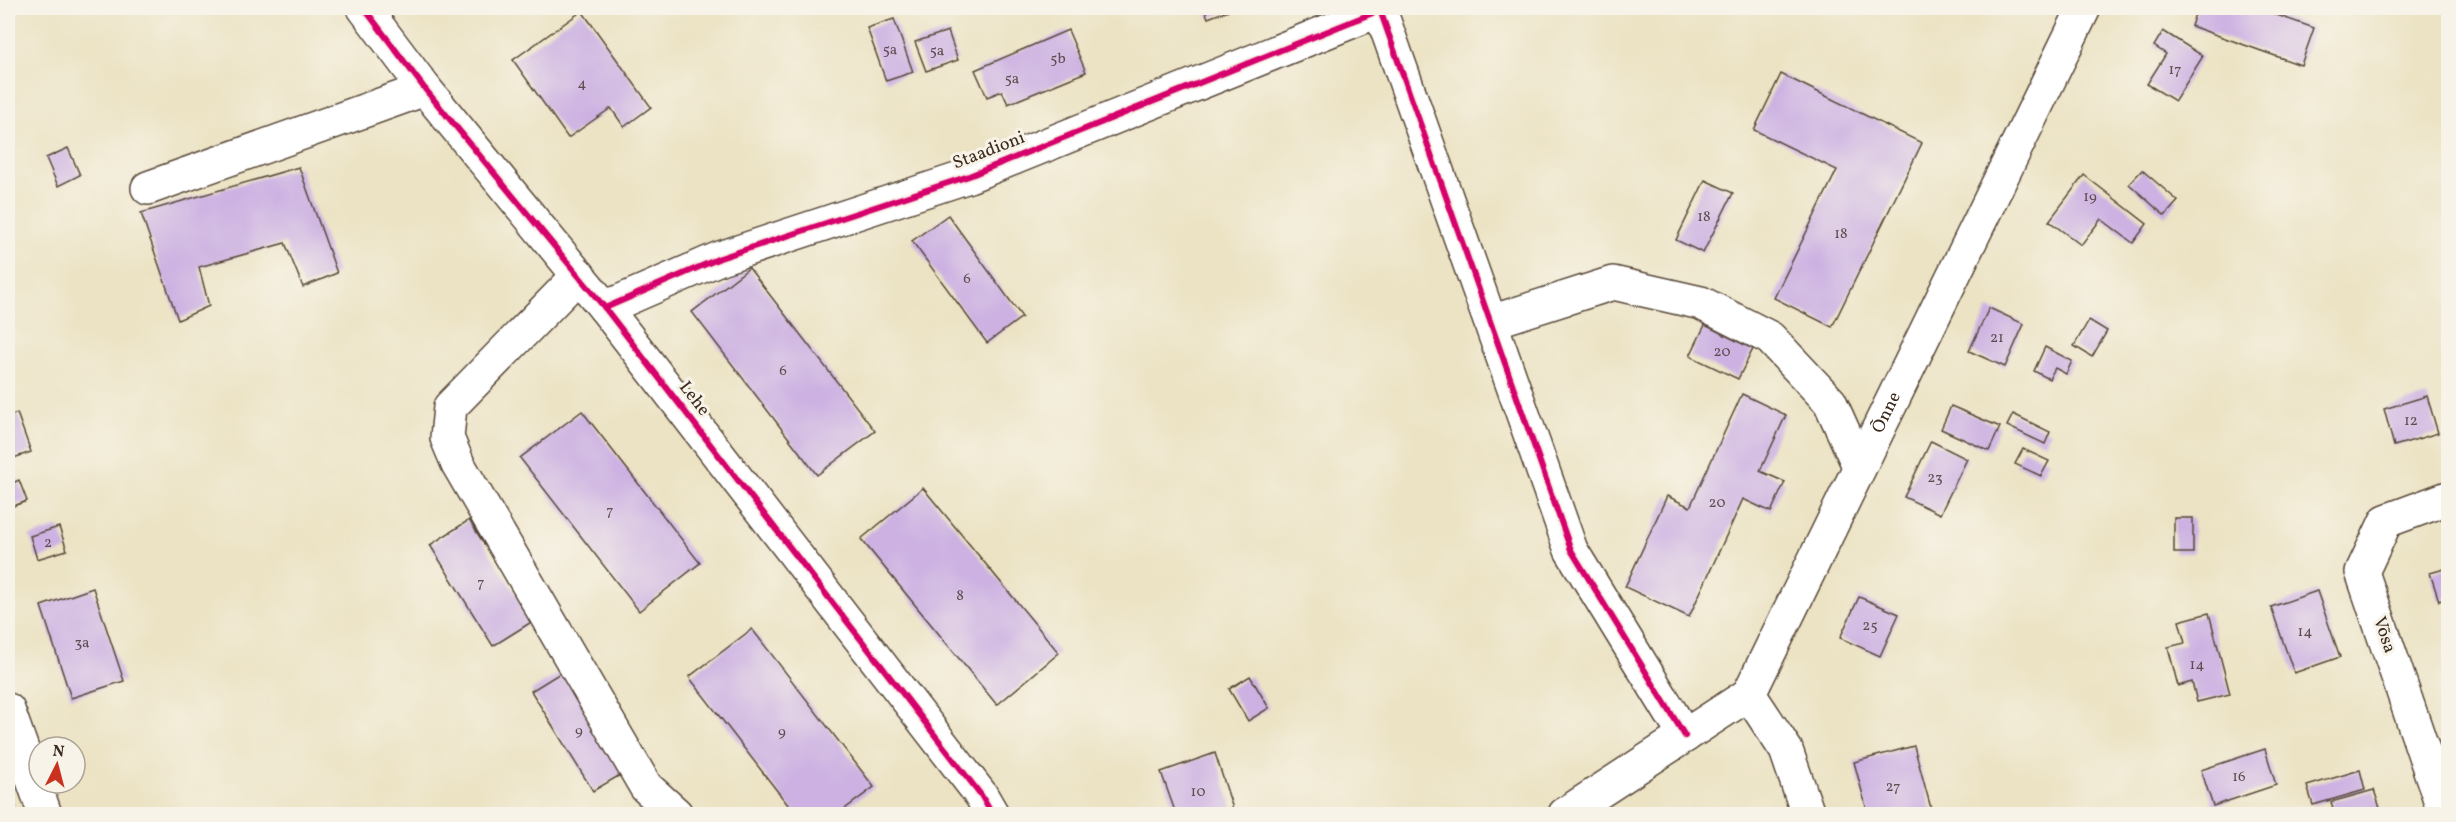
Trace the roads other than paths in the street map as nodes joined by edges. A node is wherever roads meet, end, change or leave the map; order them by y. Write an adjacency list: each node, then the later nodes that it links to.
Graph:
1 (364, 8): 4 (street, Lehe)
2 (1382, 8): 7 (street, Staadioni); 8 (street)
3 (2084, 8): 9 (street, Õnne)
4 (425, 88): 5 (street); 6 (street, Lehe)
5 (148, 188)
6 (579, 275): 7 (street, Lehe); 15 (street)
7 (605, 308): 16 (street, Lehe)
8 (1491, 322): 9 (street); 13 (street)
9 (1859, 466): 11 (street, Õnne)
10 (2448, 498): 19 (street, Võsa)
11 (1749, 694): 13 (street); 18 (street)
12 (8, 710): 14 (street)
13 (1685, 736): 17 (street)
14 (45, 814)
15 (676, 814)
16 (992, 814)
17 (1565, 814)
18 (1808, 814)
19 (2445, 814)

